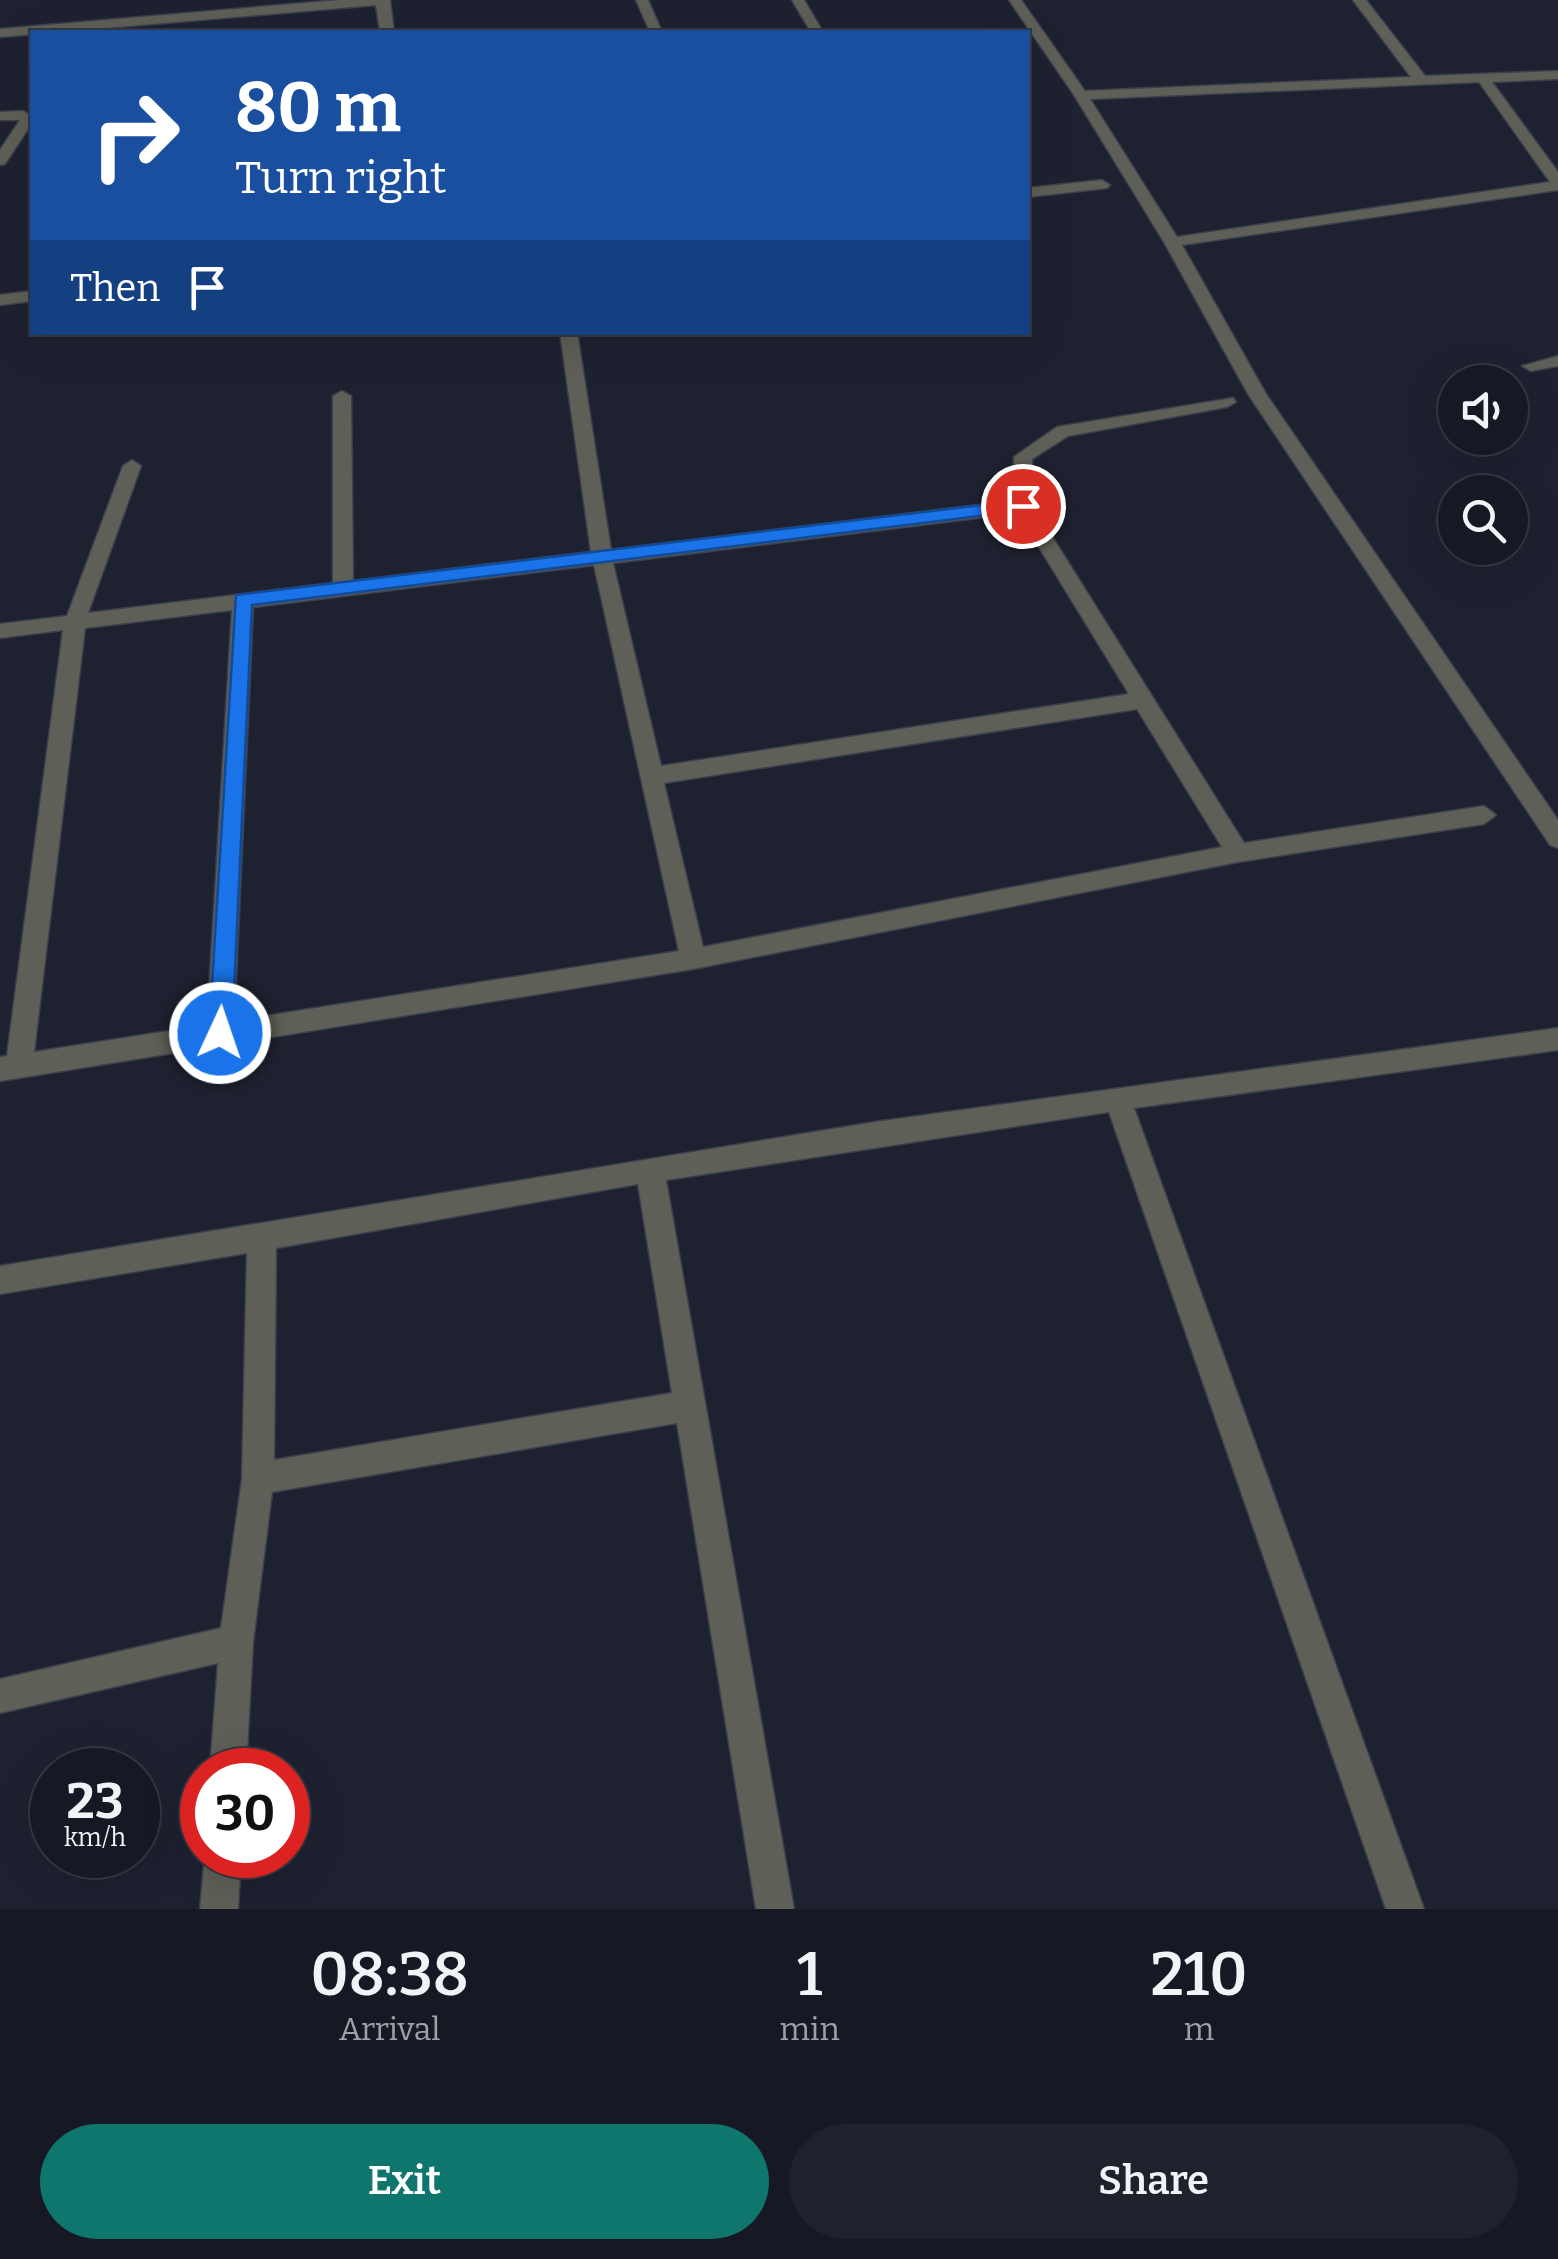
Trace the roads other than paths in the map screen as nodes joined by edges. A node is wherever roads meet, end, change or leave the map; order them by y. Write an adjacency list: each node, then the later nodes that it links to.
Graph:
1 (382, 0): 6 (street); 11 (street)
2 (642, 0): 12 (street)
3 (798, 0): 13 (street)
4 (1015, 0): 18 (street)
5 (1358, 0): 17 (street)
6 (244, 6): 8 (street)
7 (88, 12): 9 (street)
8 (196, 15): 9 (street); 10 (street)
9 (77, 25): 14 (street)
10 (185, 30)
11 (387, 30)
12 (655, 30)
13 (816, 30)
14 (0, 33)
15 (1558, 75): 16 (street)
16 (1482, 77): 17 (street); 21 (street)
17 (1420, 79): 18 (street)
18 (1081, 95): 24 (street)
19 (0, 116): 20 (street)
20 (0, 161)
21 (1558, 184): 24 (street)
22 (1102, 185): 23 (street)
23 (1030, 193)
24 (1172, 242): 42 (street)
25 (30, 296): 26 (street)
26 (0, 300)
27 (568, 335): 34 (street)
28 (1558, 362): 29 (street)
29 (1531, 366)
30 (342, 396): 35 (street)
31 (1227, 402): 33 (street)
32 (132, 466): 37 (street)
33 (1023, 506): 34 (street); 39 (street)
34 (602, 557): 35 (street); 40 (street)
35 (343, 588): 36 (street)
36 (242, 600): 37 (street); 45 (street)
37 (75, 621): 38 (street); 47 (street)
38 (0, 630)
39 (1143, 700): 40 (street); 43 (street)
40 (653, 776): 44 (street)
41 (1484, 815): 43 (street)
42 (1558, 840)
43 (1238, 853): 44 (street)
44 (693, 959): 45 (street)
45 (220, 1033): 47 (street)
46 (1558, 1038): 48 (street)
47 (9, 1068)
48 (1118, 1100): 49 (street); 60 (street)
49 (650, 1170): 50 (street); 52 (street)
50 (262, 1239): 51 (street); 53 (street)
51 (0, 1280)
52 (691, 1405): 53 (street); 59 (street)
53 (258, 1479): 54 (street)
54 (236, 1642): 55 (street); 56 (street)
55 (0, 1696)
56 (229, 1748)
57 (221, 1878): 58 (street)
58 (219, 1909)
59 (775, 1909)
60 (1405, 1909)

